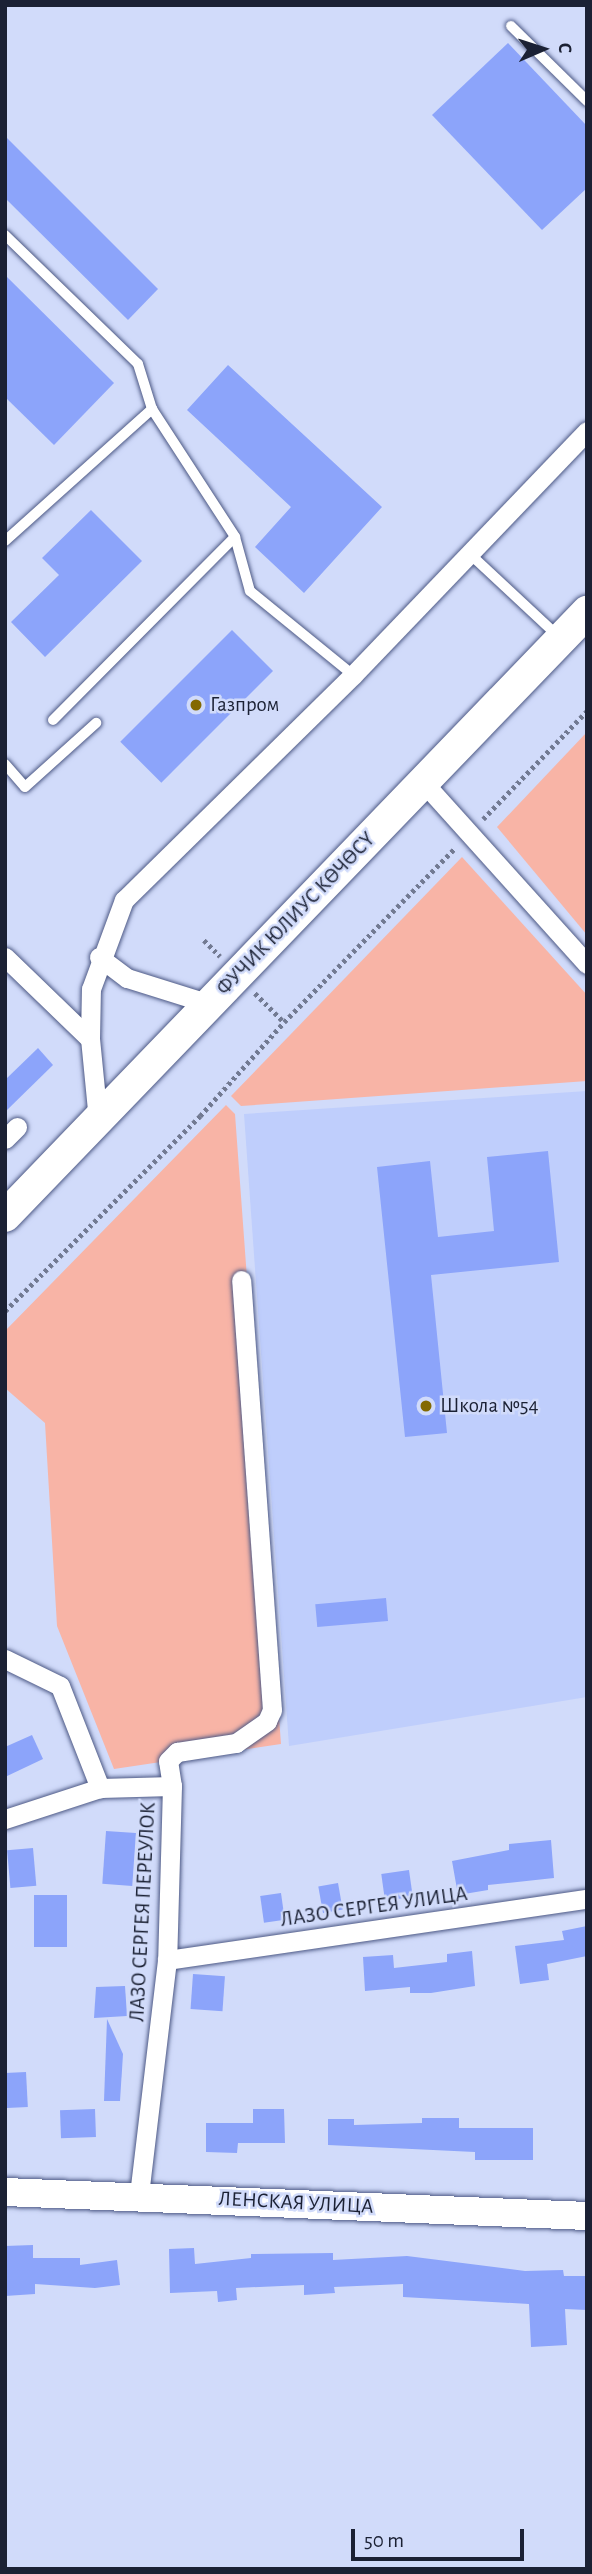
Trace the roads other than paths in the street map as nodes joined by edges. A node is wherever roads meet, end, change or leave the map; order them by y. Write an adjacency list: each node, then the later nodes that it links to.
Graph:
1 (511, 26): 2 (lane)
2 (587, 101)
3 (5, 235): 4 (lane)
4 (152, 409): 6 (lane); 7 (lane)
5 (587, 430): 8 (street)
6 (235, 537): 11 (lane); 12 (lane)
7 (5, 541)
8 (470, 554): 10 (lane); 11 (street)
9 (587, 612): 10 (main road, ФУЧИК ЮЛИУС КӨЧӨСҮ)
10 (561, 639): 15 (main road, ФУЧИК ЮЛИУС КӨЧӨСҮ)
11 (353, 675): 17 (street)
12 (52, 720)
13 (96, 723): 14 (lane)
14 (5, 764)
15 (423, 782): 18 (street); 19 (main road, ФУЧИК ЮЛИУС КӨЧӨСҮ)
16 (5, 957): 20 (street)
17 (99, 957): 19 (street); 20 (street)
18 (587, 964)
19 (210, 1004): 21 (main road, ФУЧИК ЮЛИУС КӨЧӨСҮ)
20 (90, 1039): 21 (street)
21 (98, 1120): 22 (main road, ФУЧИК ЮЛИУС КӨЧӨСҮ)
22 (5, 1216)
23 (241, 1280): 25 (street)
24 (5, 1659): 26 (street)
25 (172, 1786): 26 (street, ЛАЗО СЕРГЕЯ ПЕРЕУЛОК); 29 (street, ЛАЗО СЕРГЕЯ ПЕРЕУЛОК)
26 (100, 1788): 27 (street, ЛАЗО СЕРГЕЯ ПЕРЕУЛОК)
27 (5, 1819)
28 (587, 1899): 29 (street, ЛАЗО СЕРГЕЯ УЛИЦА)
29 (167, 1960): 31 (street, ЛАЗО СЕРГЕЯ ПЕРЕУЛОК)
30 (5, 2192): 31 (main road, ЛЕНСКАЯ УЛИЦА)
31 (139, 2196): 32 (main road, ЛЕНСКАЯ УЛИЦА)
32 (587, 2216)

